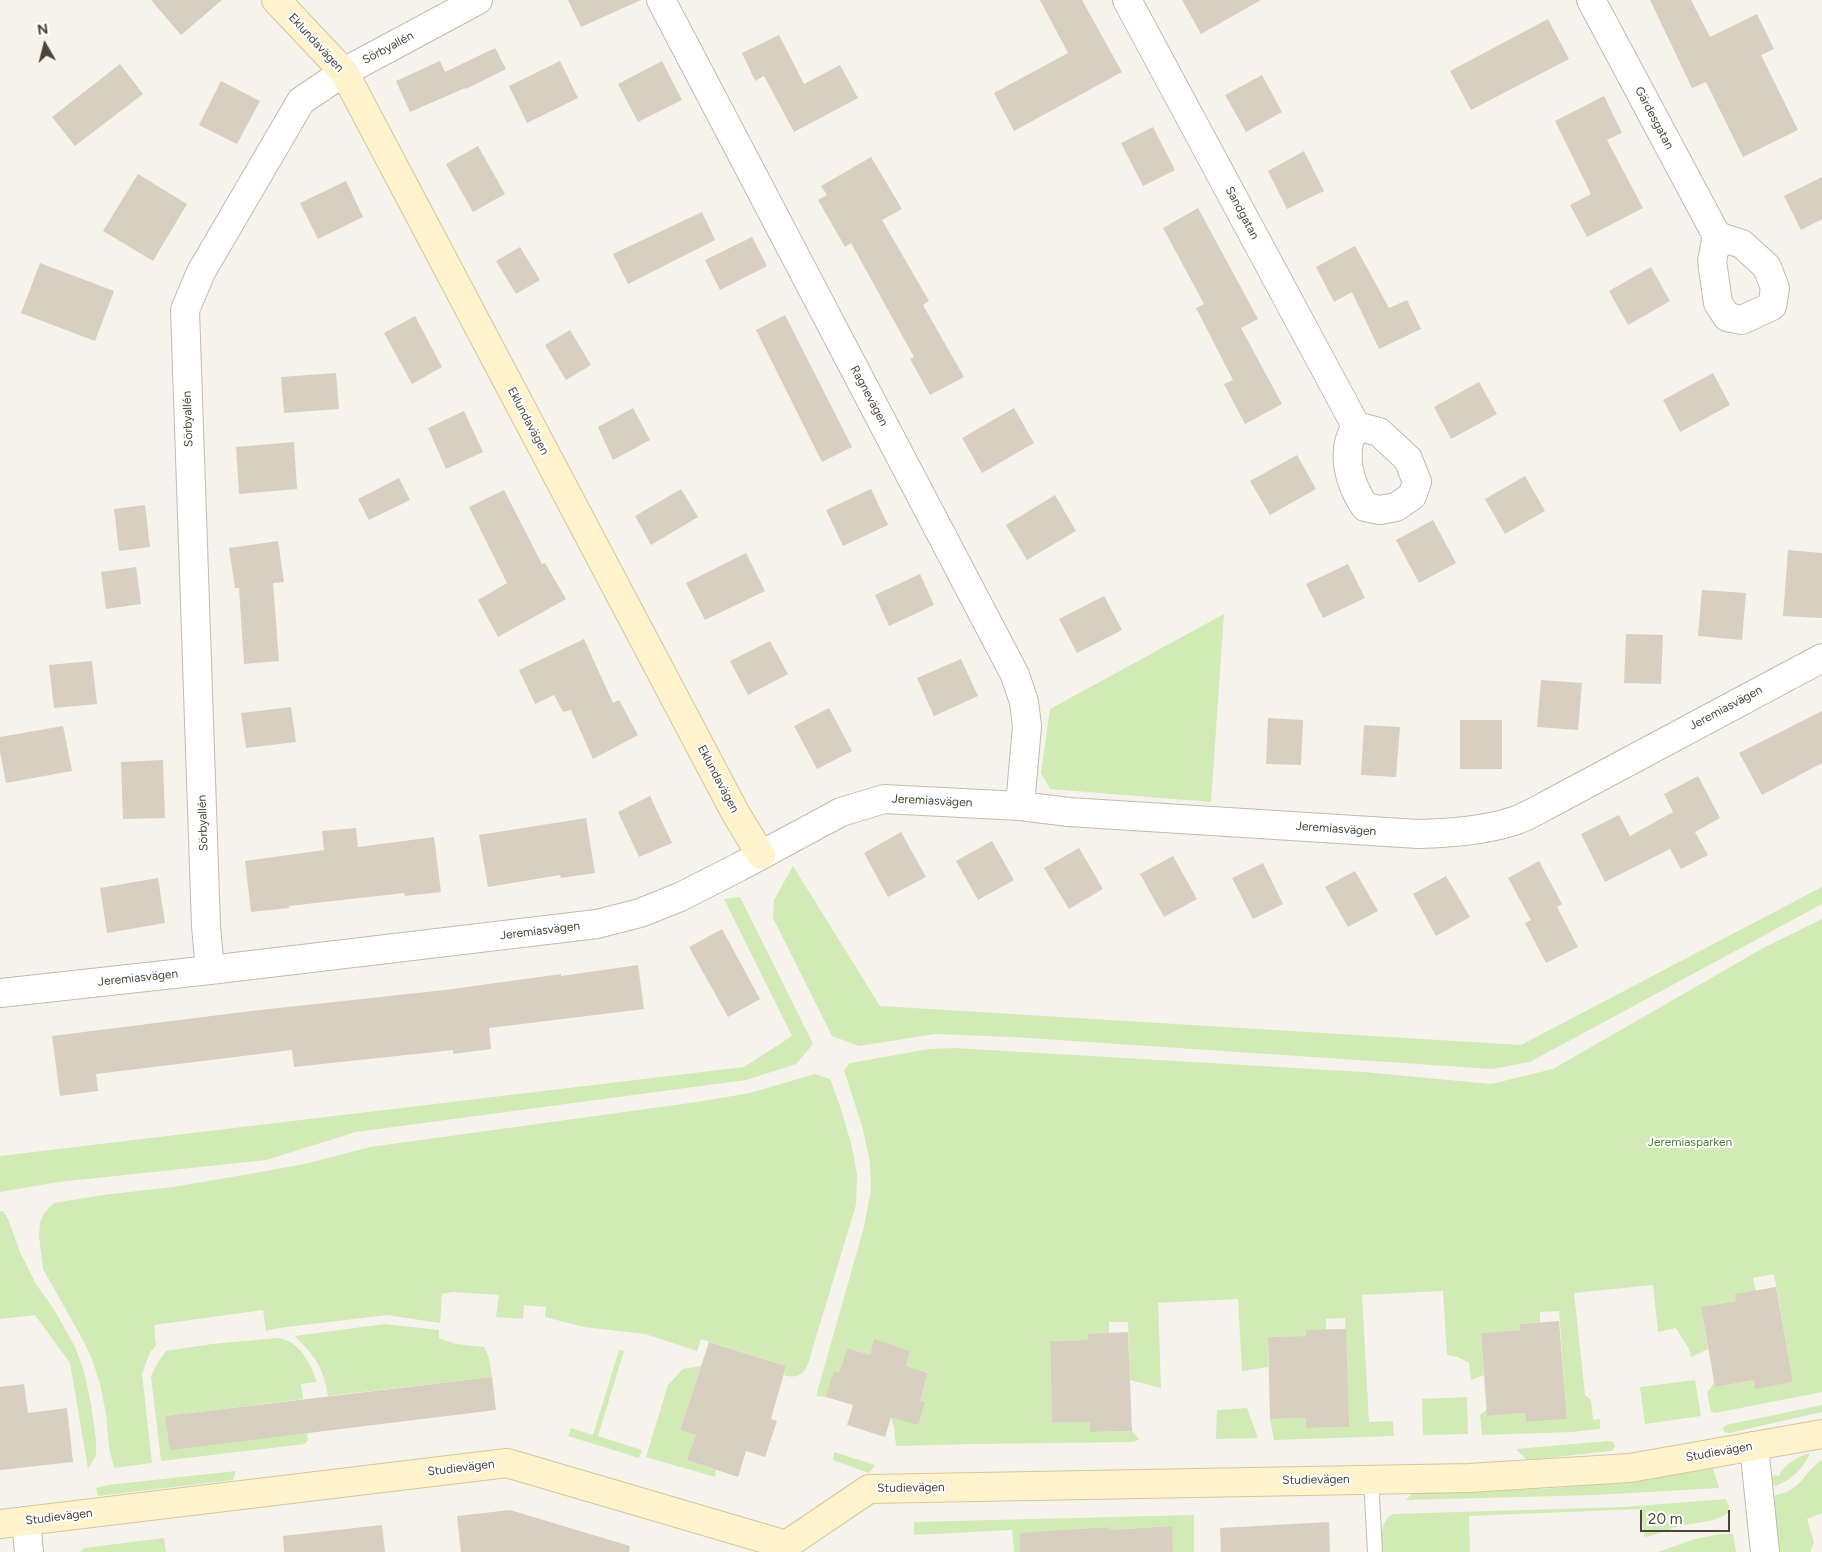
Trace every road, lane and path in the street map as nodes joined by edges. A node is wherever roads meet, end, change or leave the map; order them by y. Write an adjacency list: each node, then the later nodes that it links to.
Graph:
1 (276, 0): 6 (street, Eklundavägen)
2 (478, 0): 6 (street, Sörbyallén)
3 (661, 0): 10 (street, Ragnevägen)
4 (1127, 0): 8 (street, Sandgatan)
5 (1591, 0): 7 (street, Gärdesgatan)
6 (344, 72): 11 (street, Eklundavägen); 12 (street, Sörbyallén)
7 (1717, 236)
8 (1356, 426)
9 (1822, 658): 10 (street, Jeremiasvägen)
10 (1020, 806): 11 (street, Jeremiasvägen)
11 (761, 855): 12 (street, Jeremiasvägen)
12 (210, 970): 13 (street, Jeremiasvägen)
13 (0, 993)
14 (1822, 1434): 15 (street, Studievägen)
15 (1754, 1446): 16 (street, Studievägen); 21 (street)
16 (1371, 1479): 18 (street, Studievägen); 20 (lane)
17 (13, 1523): 18 (street, Studievägen); 19 (street)
18 (785, 1548)
19 (29, 1552)
20 (1375, 1552)
21 (1765, 1552)

